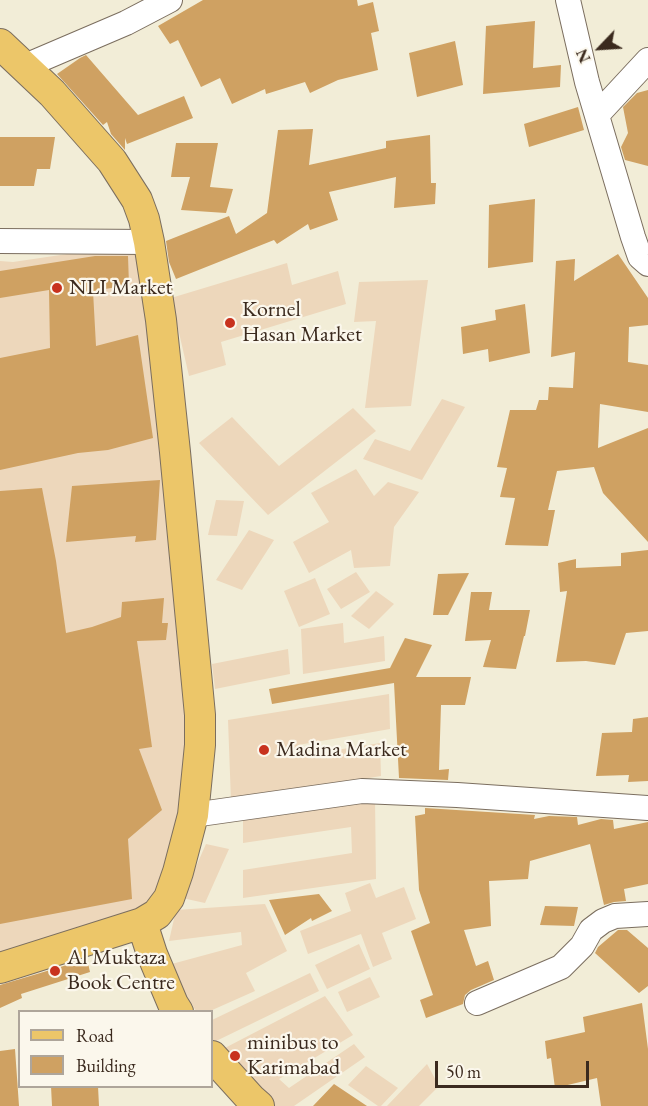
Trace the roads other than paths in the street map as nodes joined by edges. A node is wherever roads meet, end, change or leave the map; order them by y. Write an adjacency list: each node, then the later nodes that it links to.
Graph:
1 (170, 0): 5 (street)
2 (568, 0): 6 (street)
3 (0, 44): 5 (main road)
4 (648, 60): 6 (street)
5 (23, 67): 8 (main road)
6 (597, 115): 9 (street)
7 (0, 242): 8 (street)
8 (149, 242): 11 (main road)
9 (648, 264)
10 (648, 808): 11 (street)
11 (193, 815): 13 (main road)
12 (648, 914): 15 (street)
13 (142, 923): 14 (main road); 16 (main road)
14 (0, 968)
15 (477, 1004)
16 (177, 1010)
17 (213, 1057): 18 (main road)
18 (259, 1106)

